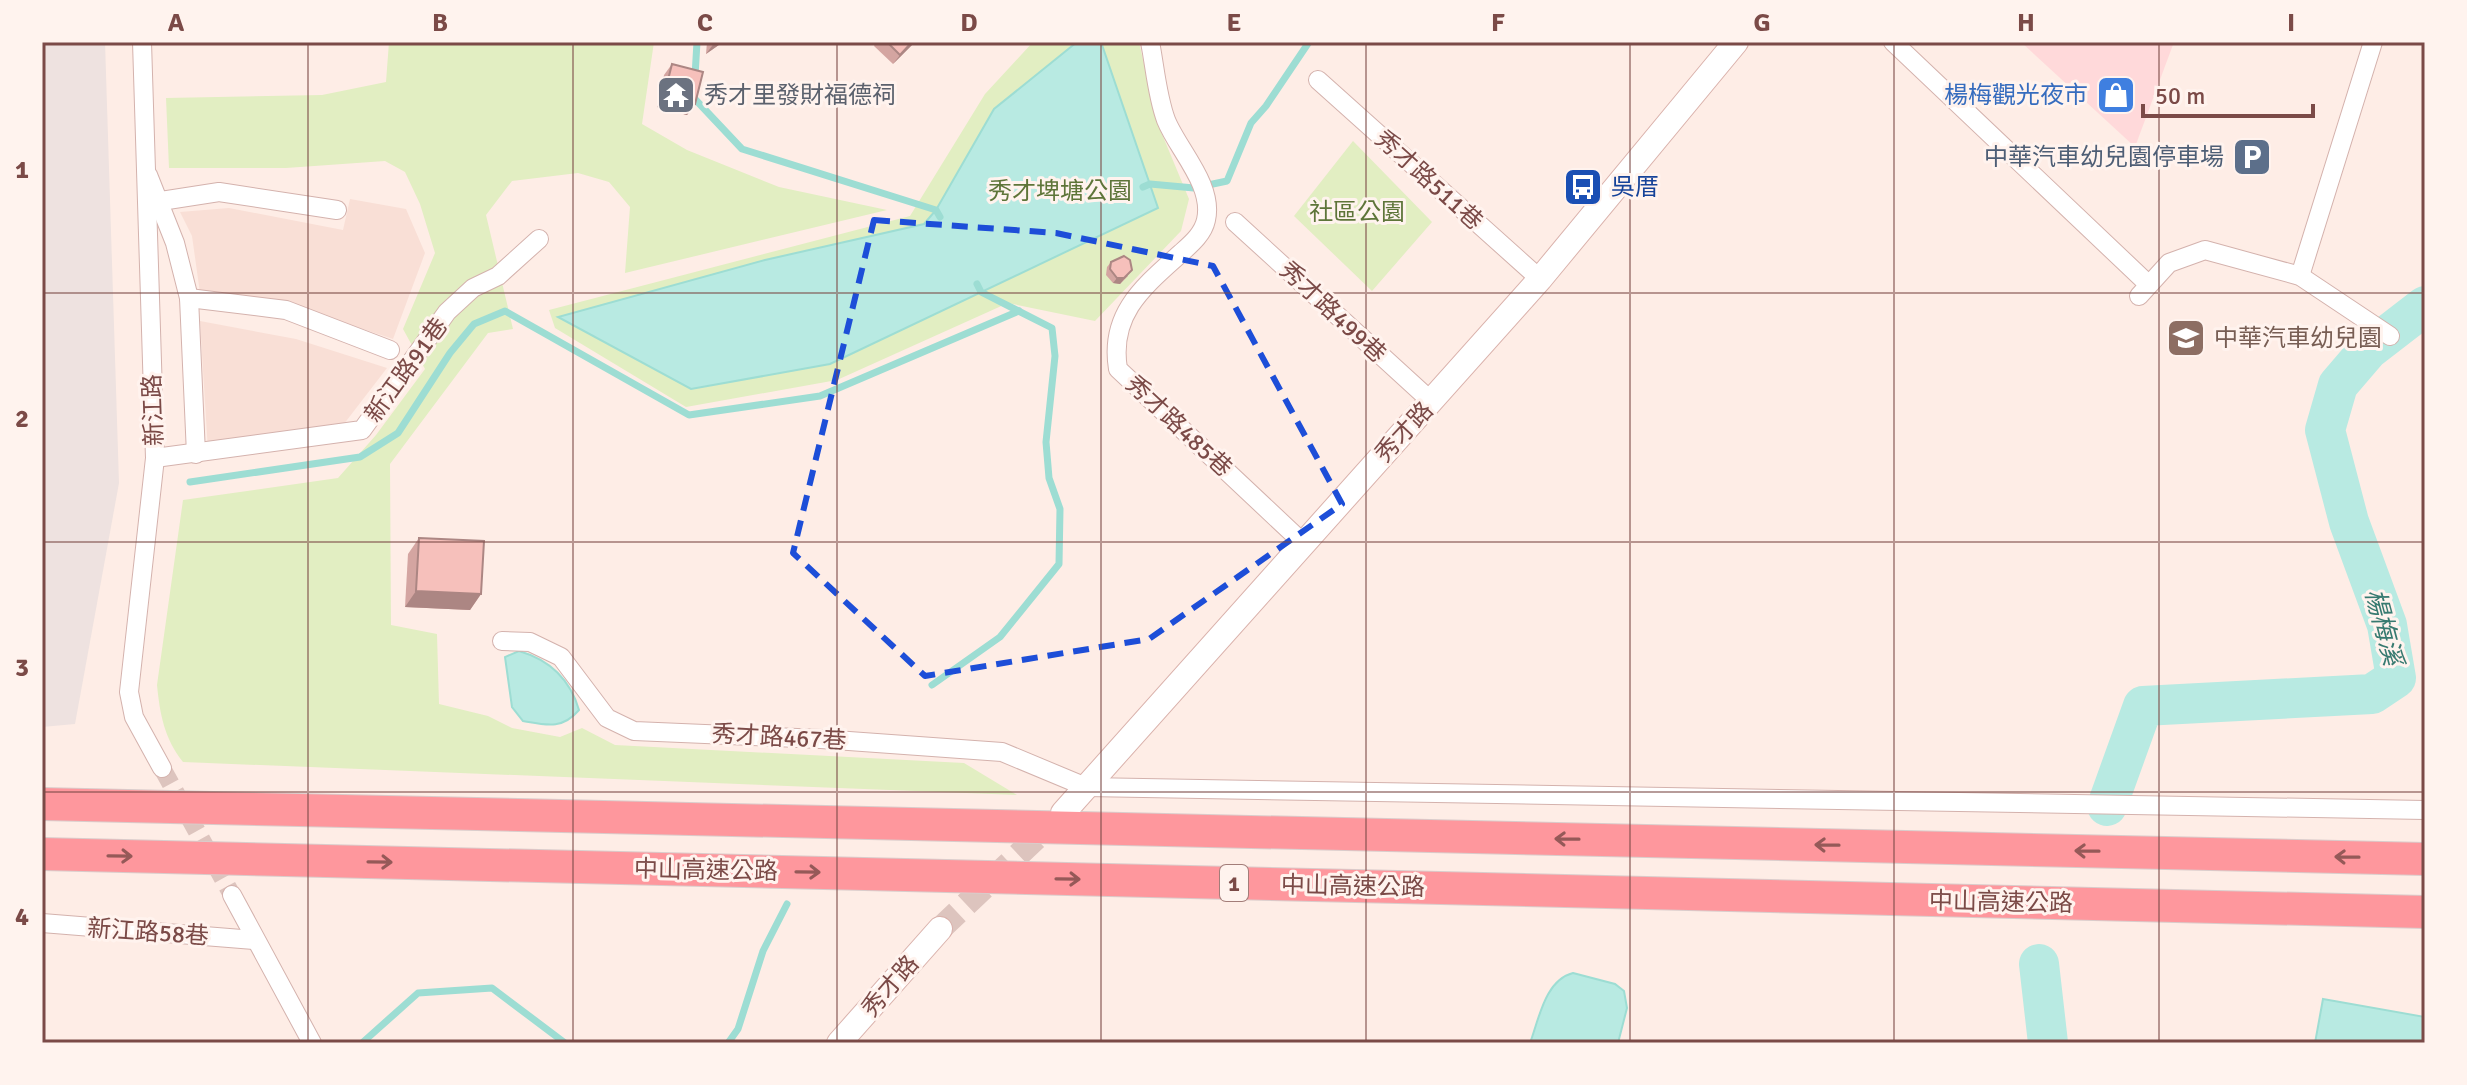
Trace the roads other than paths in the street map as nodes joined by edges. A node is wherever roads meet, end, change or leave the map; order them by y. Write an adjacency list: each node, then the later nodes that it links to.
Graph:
1 (142, 42): 7 (street, 新江路)
2 (1150, 42): 20 (street, 秀才路485巷)
3 (1736, 42): 13 (main road, 秀才路)
4 (1893, 42): 12 (street)
5 (2373, 42): 12 (street)
6 (1318, 80): 13 (street, 秀才路511巷)
7 (146, 168): 8 (street); 19 (street, 新江路)
8 (161, 201): 9 (street); 14 (street)
9 (337, 210)
10 (1235, 222): 17 (street, 秀才路499巷)
11 (539, 239): 18 (street, 新江路91巷)
12 (2300, 276): 15 (street)
13 (1540, 279): 17 (main road, 秀才路)
14 (189, 298): 16 (street); 18 (street)
15 (2390, 336)
16 (390, 350)
17 (1432, 402): 20 (main road, 秀才路)
18 (196, 454): 19 (street, 新江路91巷)
19 (155, 458): 22 (street, 新江路)
20 (1302, 542): 23 (main road, 秀才路)
21 (502, 641): 23 (street, 秀才路467巷)
22 (162, 768)
23 (1086, 787): 25 (street); 26 (main road, 秀才路)
24 (42, 804): 28 (highway, 中山高速公路 / 1, one-way to 24)
25 (2425, 810)
26 (1063, 813)
27 (42, 854): 30 (highway, 中山高速公路 / 1, one-way to 30)
28 (2425, 859)
29 (232, 895): 33 (street)
30 (2425, 912)
31 (42, 923): 33 (street, 新江路58巷)
32 (940, 929): 35 (main road, 秀才路)
33 (254, 940): 34 (street)
34 (312, 1043)
35 (839, 1043)

